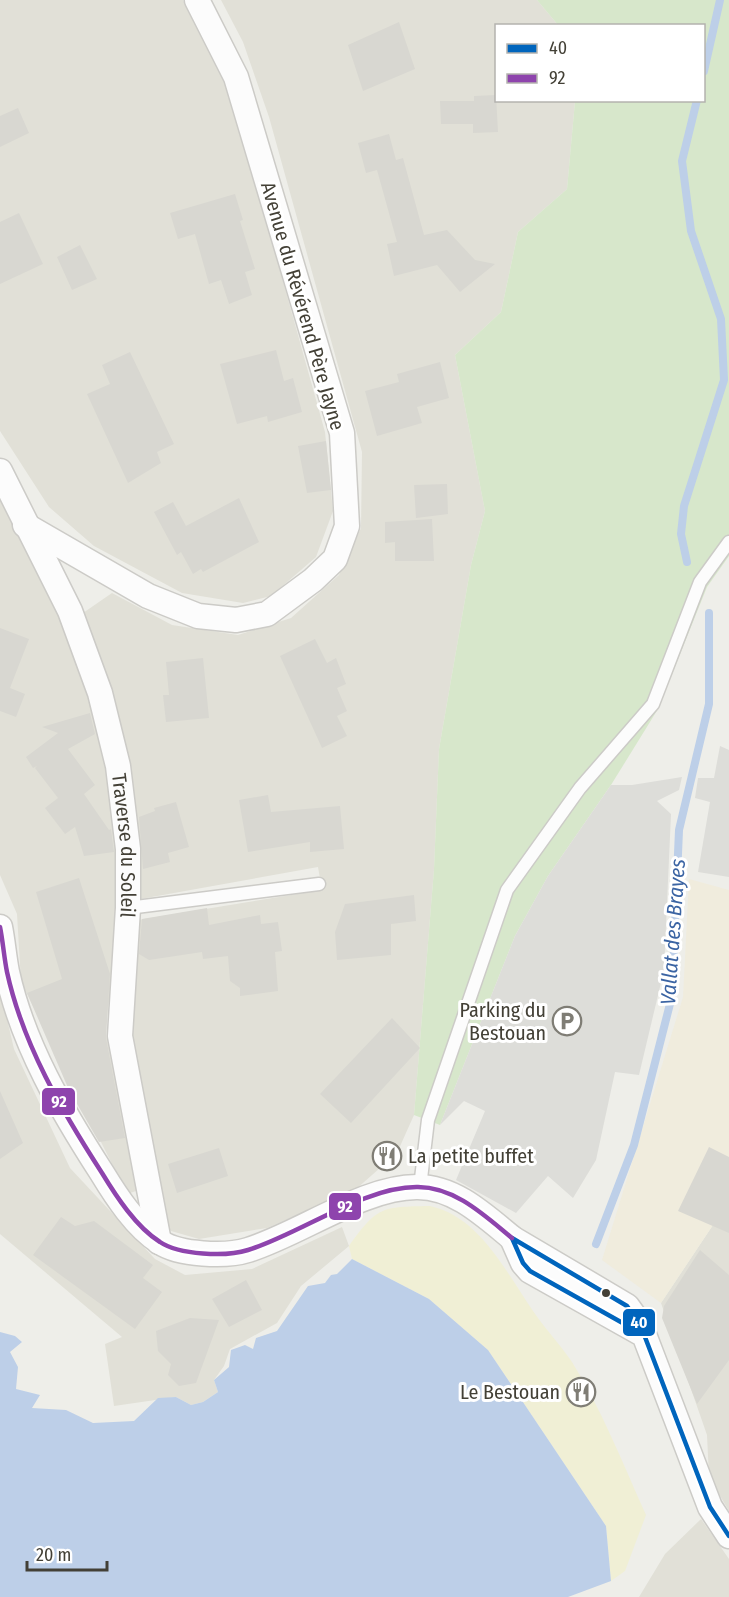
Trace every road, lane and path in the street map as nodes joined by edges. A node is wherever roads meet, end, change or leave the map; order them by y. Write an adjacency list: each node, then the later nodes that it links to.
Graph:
1 (197, 0): 3 (street, Avenue du Révérend Père Jayne)
2 (0, 471): 3 (street, Traverse du Soleil)
3 (25, 525): 6 (street, Traverse du Soleil)
4 (729, 542): 8 (lane)
5 (319, 884): 6 (lane)
6 (128, 908): 9 (street, Traverse du Soleil)
7 (0, 927): 9 (street)
8 (420, 1187): 9 (street); 10 (street)
9 (159, 1242)
10 (729, 1536)

